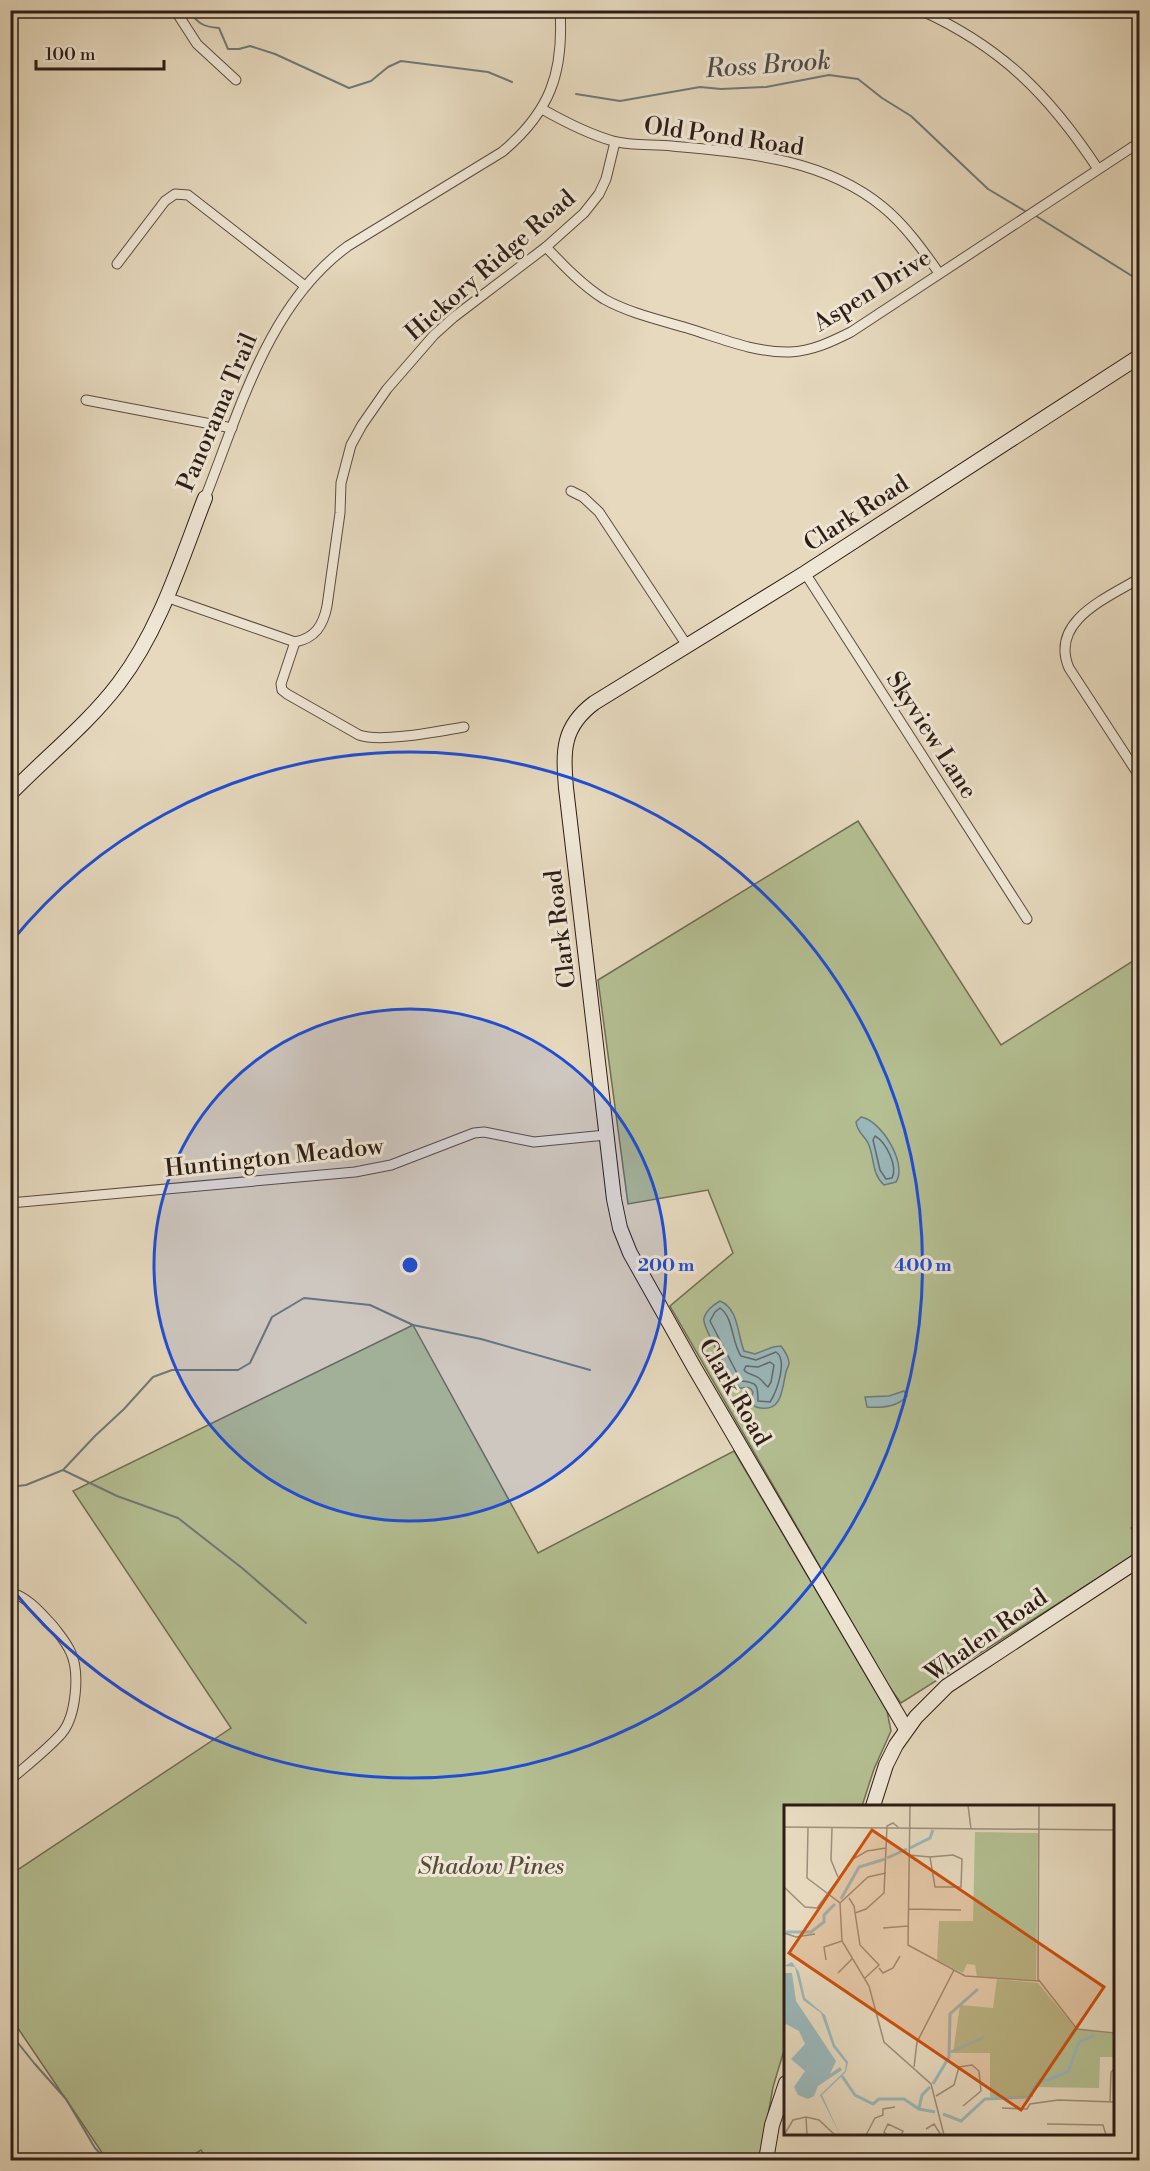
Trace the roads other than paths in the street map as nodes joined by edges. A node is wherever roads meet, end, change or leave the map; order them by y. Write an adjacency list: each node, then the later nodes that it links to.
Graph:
1 (175, 10): 4 (street)
2 (560, 10): 5 (street, Panorama Trail)
3 (920, 10): 8 (street)
4 (236, 80)
5 (543, 109): 6 (street, Old Pond Road); 12 (street, Panorama Trail)
6 (615, 142): 9 (street, Hickory Ridge Road); 11 (street, Old Pond Road)
7 (1140, 142): 8 (street, Aspen Drive)
8 (1098, 169): 11 (street, Aspen Drive)
9 (546, 247): 11 (street, Aspen Drive); 21 (street, Hickory Ridge Road)
10 (117, 264): 12 (street)
11 (939, 273)
12 (305, 286): 15 (street, Panorama Trail)
13 (1140, 357): 18 (street, Clark Road)
14 (86, 400): 15 (street)
15 (232, 428): 17 (street, Panorama Trail)
16 (571, 491): 22 (street)
17 (205, 498): 20 (street, Panorama Trail)
18 (805, 573): 22 (street, Clark Road); 26 (street, Skyview Lane)
19 (1140, 578): 24 (street)
20 (166, 597): 21 (street); 25 (street, Panorama Trail)
21 (295, 642): 23 (street)
22 (688, 647): 27 (street, Clark Road)
23 (464, 727)
24 (1140, 777)
25 (10, 794)
26 (1027, 919)
27 (606, 1135): 28 (street, Huntington Meadow); 31 (street, Clark Road)
28 (10, 1203)
29 (1140, 1559): 31 (street, Whalen Road)
30 (10, 1592): 32 (street)
31 (906, 1729): 33 (street, Whalen Road)
32 (10, 1780)
33 (873, 1805)
34 (784, 2089): 35 (street)
35 (766, 2160)

